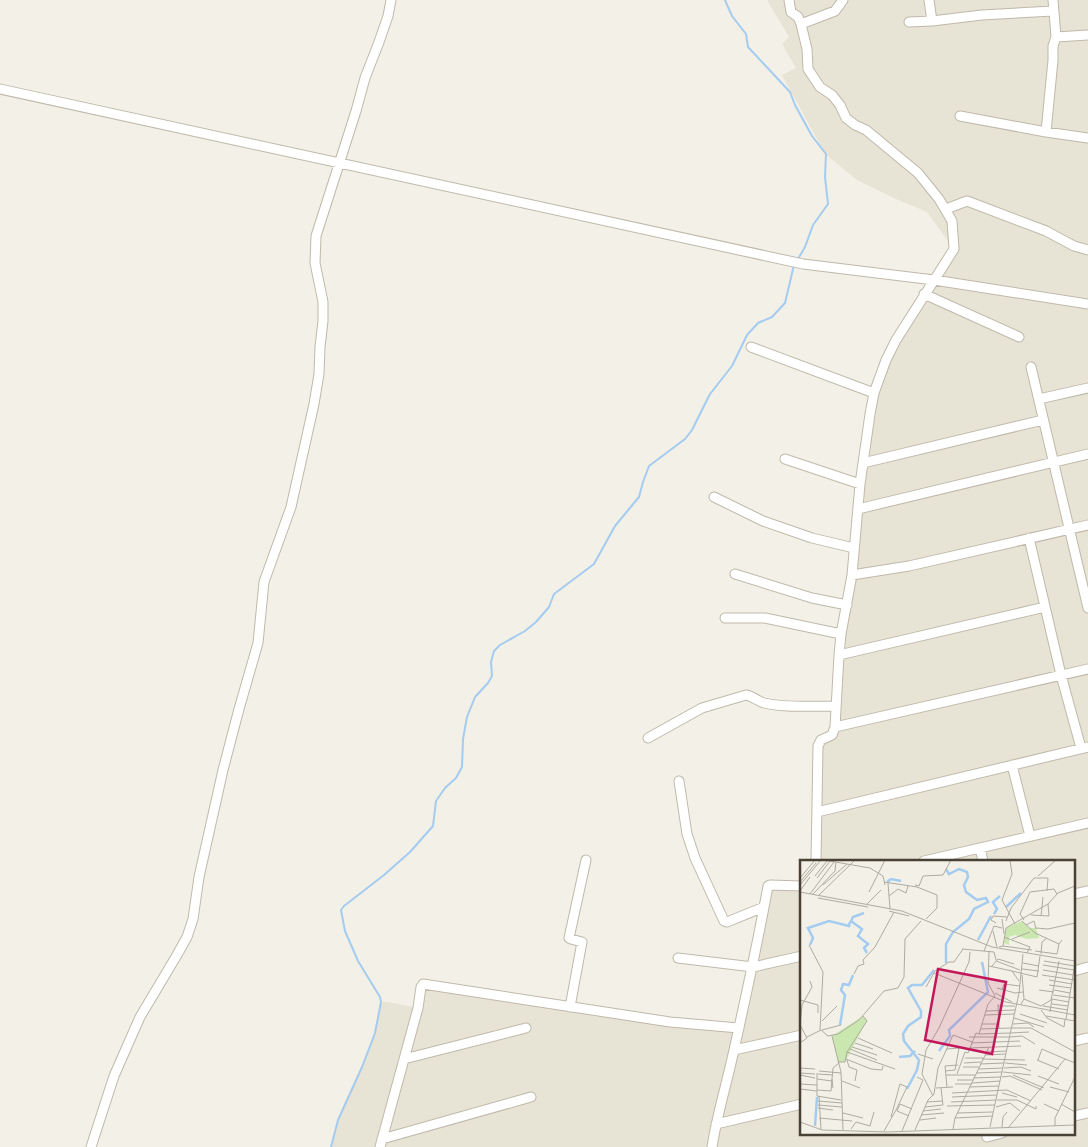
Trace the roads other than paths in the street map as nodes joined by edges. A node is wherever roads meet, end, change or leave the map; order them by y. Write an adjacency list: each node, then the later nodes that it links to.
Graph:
1 (391, 0): 16 (street)
2 (789, 0): 9 (street)
3 (843, 0): 9 (street)
4 (929, 0): 7 (street)
5 (1053, 0): 6 (street)
6 (1053, 11): 7 (street); 11 (street)
7 (932, 21): 8 (street)
8 (909, 22)
9 (801, 24): 17 (street)
10 (1088, 35): 11 (street)
11 (1056, 37): 14 (street)
12 (0, 89): 16 (street)
13 (960, 116): 14 (street)
14 (1046, 132): 15 (street)
15 (1088, 138)
16 (340, 162): 19 (street); 80 (street)
17 (946, 210): 18 (street); 19 (street)
18 (1088, 250)
19 (934, 280): 20 (street); 21 (street)
20 (924, 294): 22 (street); 26 (street)
21 (1088, 304)
22 (1019, 337)
23 (751, 347): 26 (street)
24 (1031, 367): 27 (street)
25 (1088, 388): 27 (street)
26 (874, 393): 32 (street)
27 (1038, 400): 28 (street)
28 (1044, 420): 31 (street); 32 (street)
29 (1088, 454): 31 (street)
30 (785, 459): 33 (street)
31 (1054, 462): 35 (street); 37 (street)
32 (863, 463): 33 (street)
33 (860, 484): 35 (street)
34 (714, 496): 39 (street)
35 (858, 509): 39 (street)
36 (1088, 525): 37 (street)
37 (1069, 530): 38 (street); 44 (street)
38 (1029, 538): 41 (street); 43 (street)
39 (854, 548): 41 (street)
40 (735, 574): 42 (street)
41 (852, 575): 42 (street)
42 (847, 604): 46 (street)
43 (1045, 607): 47 (street); 49 (street)
44 (1088, 608)
45 (726, 618): 46 (street)
46 (841, 634): 47 (street)
47 (839, 655): 50 (street)
48 (1088, 669): 49 (street)
49 (1061, 675): 51 (street); 53 (street)
50 (836, 706): 51 (street); 52 (street)
51 (835, 727): 56 (street)
52 (648, 738)
53 (1084, 747): 54 (street)
54 (1012, 765): 56 (street); 58 (street)
55 (679, 781): 65 (street)
56 (817, 812): 61 (street)
57 (1088, 823): 58 (street)
58 (1030, 836): 59 (street)
59 (980, 848): 62 (street); 63 (street)
60 (586, 860): 69 (street)
61 (816, 860)
62 (928, 860)
63 (983, 860)
64 (800, 886): 65 (street)
65 (764, 907): 68 (street)
66 (800, 956): 68 (street)
67 (678, 958): 68 (street)
68 (753, 967): 71 (street)
69 (570, 1007): 71 (street); 74 (street)
70 (526, 1028): 74 (street)
71 (739, 1028): 73 (street)
72 (800, 1034): 73 (street)
73 (734, 1050): 77 (street)
74 (404, 1059): 79 (street)
75 (530, 1097): 79 (street)
76 (800, 1104): 77 (street)
77 (716, 1124): 81 (street)
78 (988, 1135): 82 (street)
79 (381, 1143)
80 (91, 1147)
81 (712, 1147)
82 (985, 1147)

